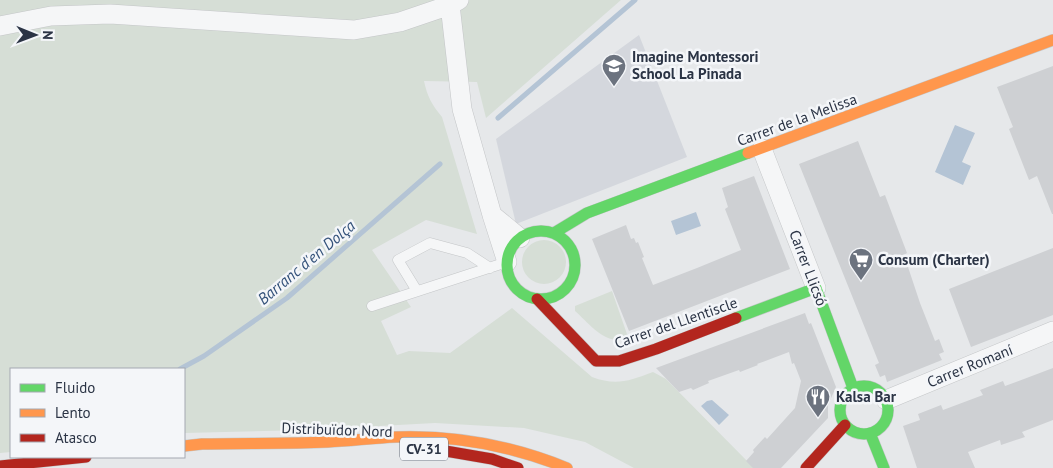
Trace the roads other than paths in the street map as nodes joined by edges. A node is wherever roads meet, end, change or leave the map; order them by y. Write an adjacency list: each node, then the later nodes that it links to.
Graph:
1 (454, 3): 2 (street); 5 (street)
2 (0, 26)
3 (1053, 40): 4 (main road, Carrer de la Melissa)
4 (762, 149): 6 (main road, Carrer de la Melissa); 10 (street, Carrer Llicsó)
5 (492, 215): 7 (street); 8 (street)
6 (554, 233): 7 (main road); 12 (main road)
7 (520, 238): 8 (main road)
8 (507, 262): 9 (lane); 12 (main road)
9 (490, 268): 11 (lane); 11 (lane)
10 (816, 288): 12 (main road, Carrer del Llentiscle); 15 (main road, Carrer Llicsó)
11 (417, 292): 13 (lane)
12 (537, 299)
13 (372, 306)
14 (1053, 331): 16 (street, Carrer Romaní)
15 (853, 388): 16 (main road); 17 (main road)
16 (886, 400): 18 (main road)
17 (845, 425): 18 (main road); 25 (main road)
18 (870, 434): 26 (main road)
19 (328, 442): 20 (main road, Distribuïdor Nord / CV-31); 23 (main road, Distribuïdor Nord / CV-31); 24 (main road)
20 (185, 446)
21 (76, 458): 22 (main road)
22 (0, 466)
23 (518, 468)
24 (567, 468)
25 (806, 468)
26 (884, 468)

